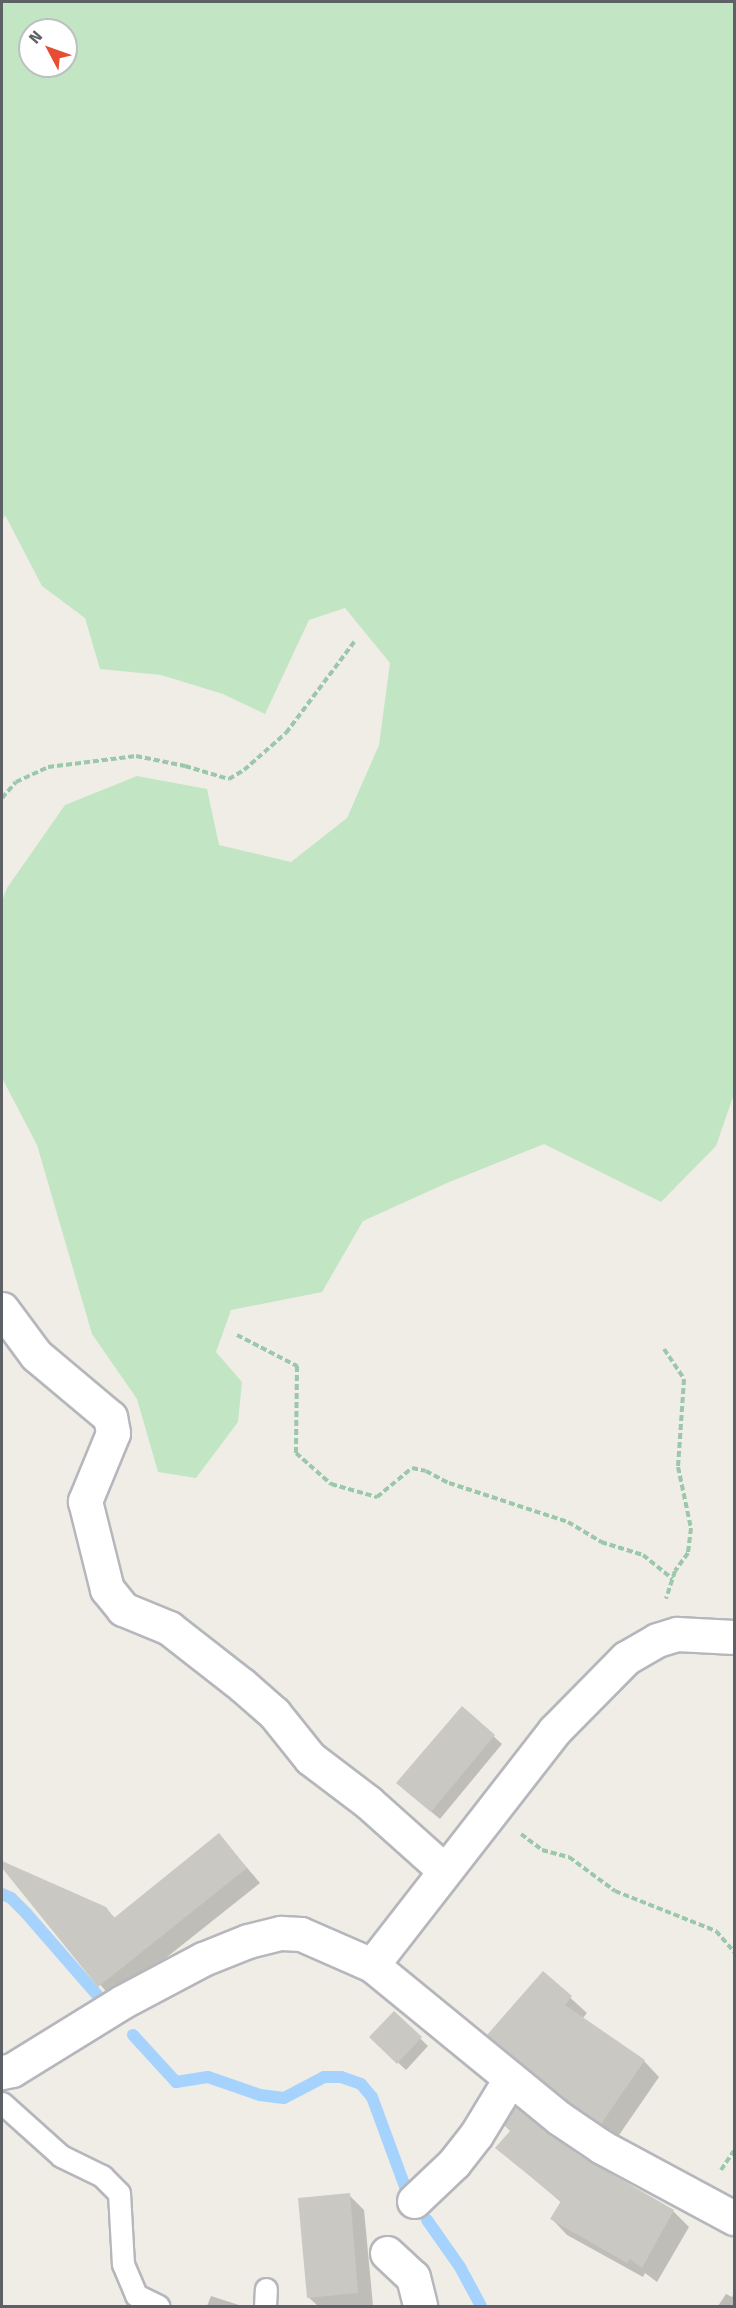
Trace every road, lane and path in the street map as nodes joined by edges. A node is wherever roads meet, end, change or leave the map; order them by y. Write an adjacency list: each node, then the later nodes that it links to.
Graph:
1 (354, 642): 2 (path)
2 (2, 798)
3 (2, 1309): 10 (street)
4 (237, 1335): 6 (path)
5 (664, 1349): 6 (path)
6 (673, 1579): 8 (path)
7 (735, 1637): 8 (street)
8 (649, 1644): 9 (street)
9 (491, 1812): 10 (street); 11 (path)
10 (444, 1870): 12 (street)
11 (735, 1952)
12 (372, 1965): 13 (street); 14 (street)
13 (2, 2072)
14 (510, 2079): 16 (street); 17 (street)
15 (2, 2103): 19 (lane)
16 (414, 2201)
17 (735, 2218)
18 (387, 2253): 20 (street)
19 (159, 2307)
20 (420, 2307)

